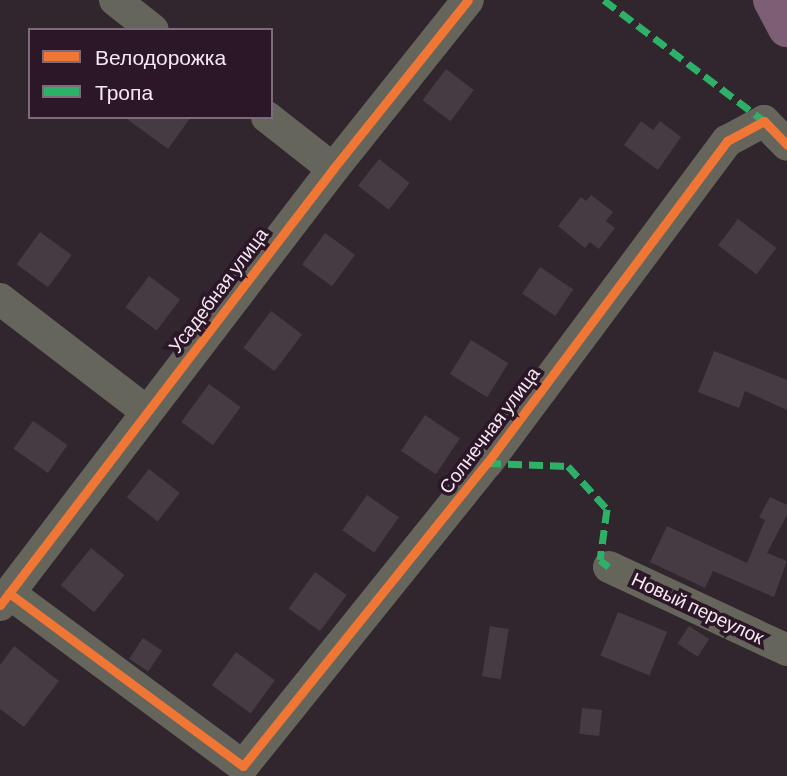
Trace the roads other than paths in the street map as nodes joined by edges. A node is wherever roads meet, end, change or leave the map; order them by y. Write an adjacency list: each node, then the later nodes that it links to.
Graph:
1 (115, 0): 3 (street)
2 (468, 0): 6 (street, Усадебная улица)
3 (150, 28)
4 (270, 119): 6 (street)
5 (787, 145): 10 (street, Солнечная улица)
6 (333, 169): 8 (street, Усадебная улица)
7 (0, 299): 8 (street)
8 (147, 412): 10 (street, Усадебная улица)
9 (610, 567): 11 (street, Новый переулок)
10 (5, 599)
11 (787, 650)

